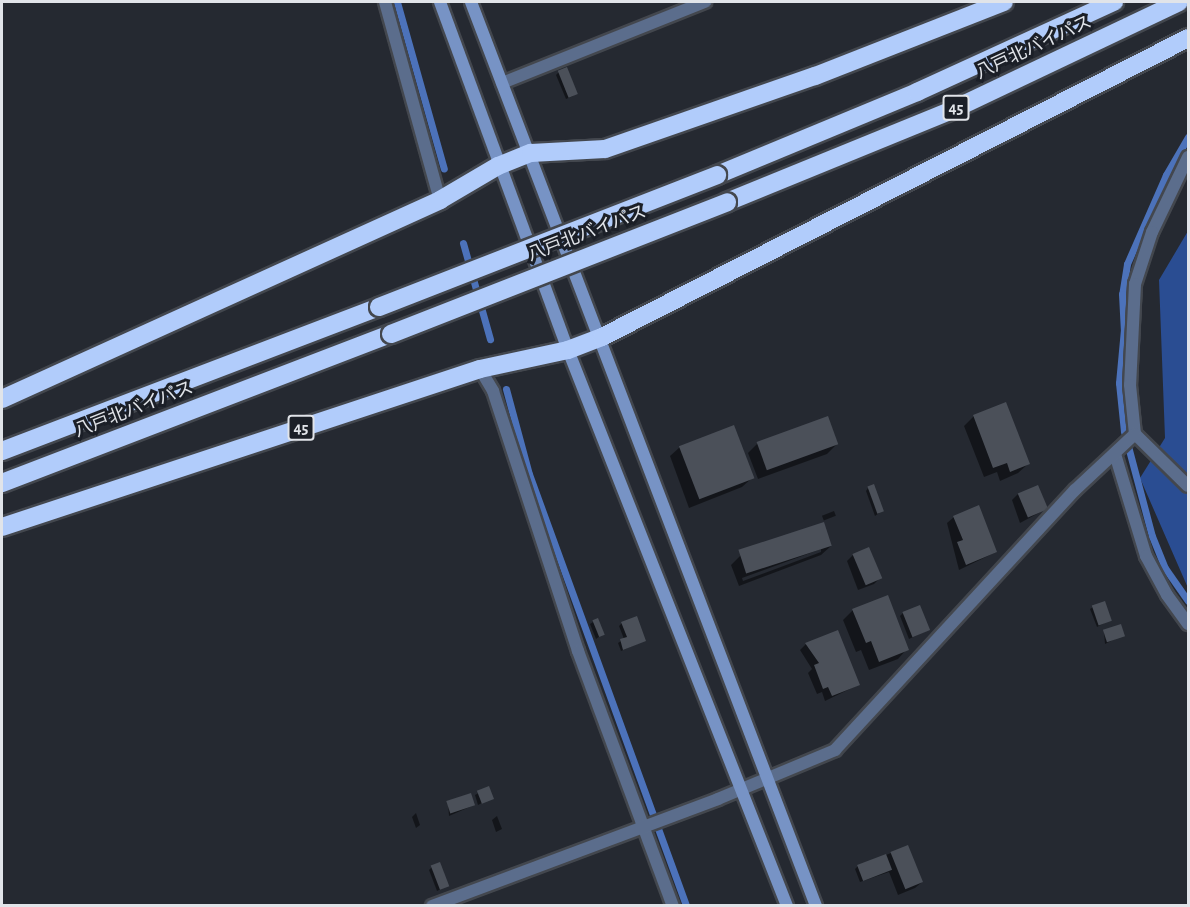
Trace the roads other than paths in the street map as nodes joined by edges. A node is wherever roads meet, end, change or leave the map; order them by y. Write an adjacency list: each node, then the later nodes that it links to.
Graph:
1 (385, 2): 13 (street)
2 (440, 2): 12 (street)
3 (471, 2): 9 (street)
4 (705, 2): 9 (street)
5 (1004, 2): 10 (highway)
6 (1114, 2): 19 (highway, 八戸北バイパス / 45, bridge)
7 (1179, 2): 21 (highway, 八戸北バイパス / 45, bridge)
8 (1188, 38): 14 (highway)
9 (502, 83): 10 (street)
10 (531, 153): 12 (highway); 14 (street)
11 (1188, 157): 18 (street)
12 (498, 166): 13 (highway); 15 (street)
13 (440, 200): 17 (highway)
14 (602, 337): 15 (highway, 45); 25 (street)
15 (568, 350): 16 (highway, 45); 26 (street)
16 (480, 369): 23 (highway, 45); 27 (street)
17 (2, 399)
18 (1135, 434): 20 (street); 22 (street)
19 (2, 451)
20 (1115, 454): 24 (street); 25 (street)
21 (2, 483)
22 (1188, 486)
23 (2, 527)
24 (1188, 624)
25 (770, 777): 26 (street); 31 (street)
26 (742, 789): 27 (street); 30 (street)
27 (643, 826): 28 (street); 29 (street)
28 (432, 906)
29 (673, 906)
30 (787, 906)
31 (816, 906)

